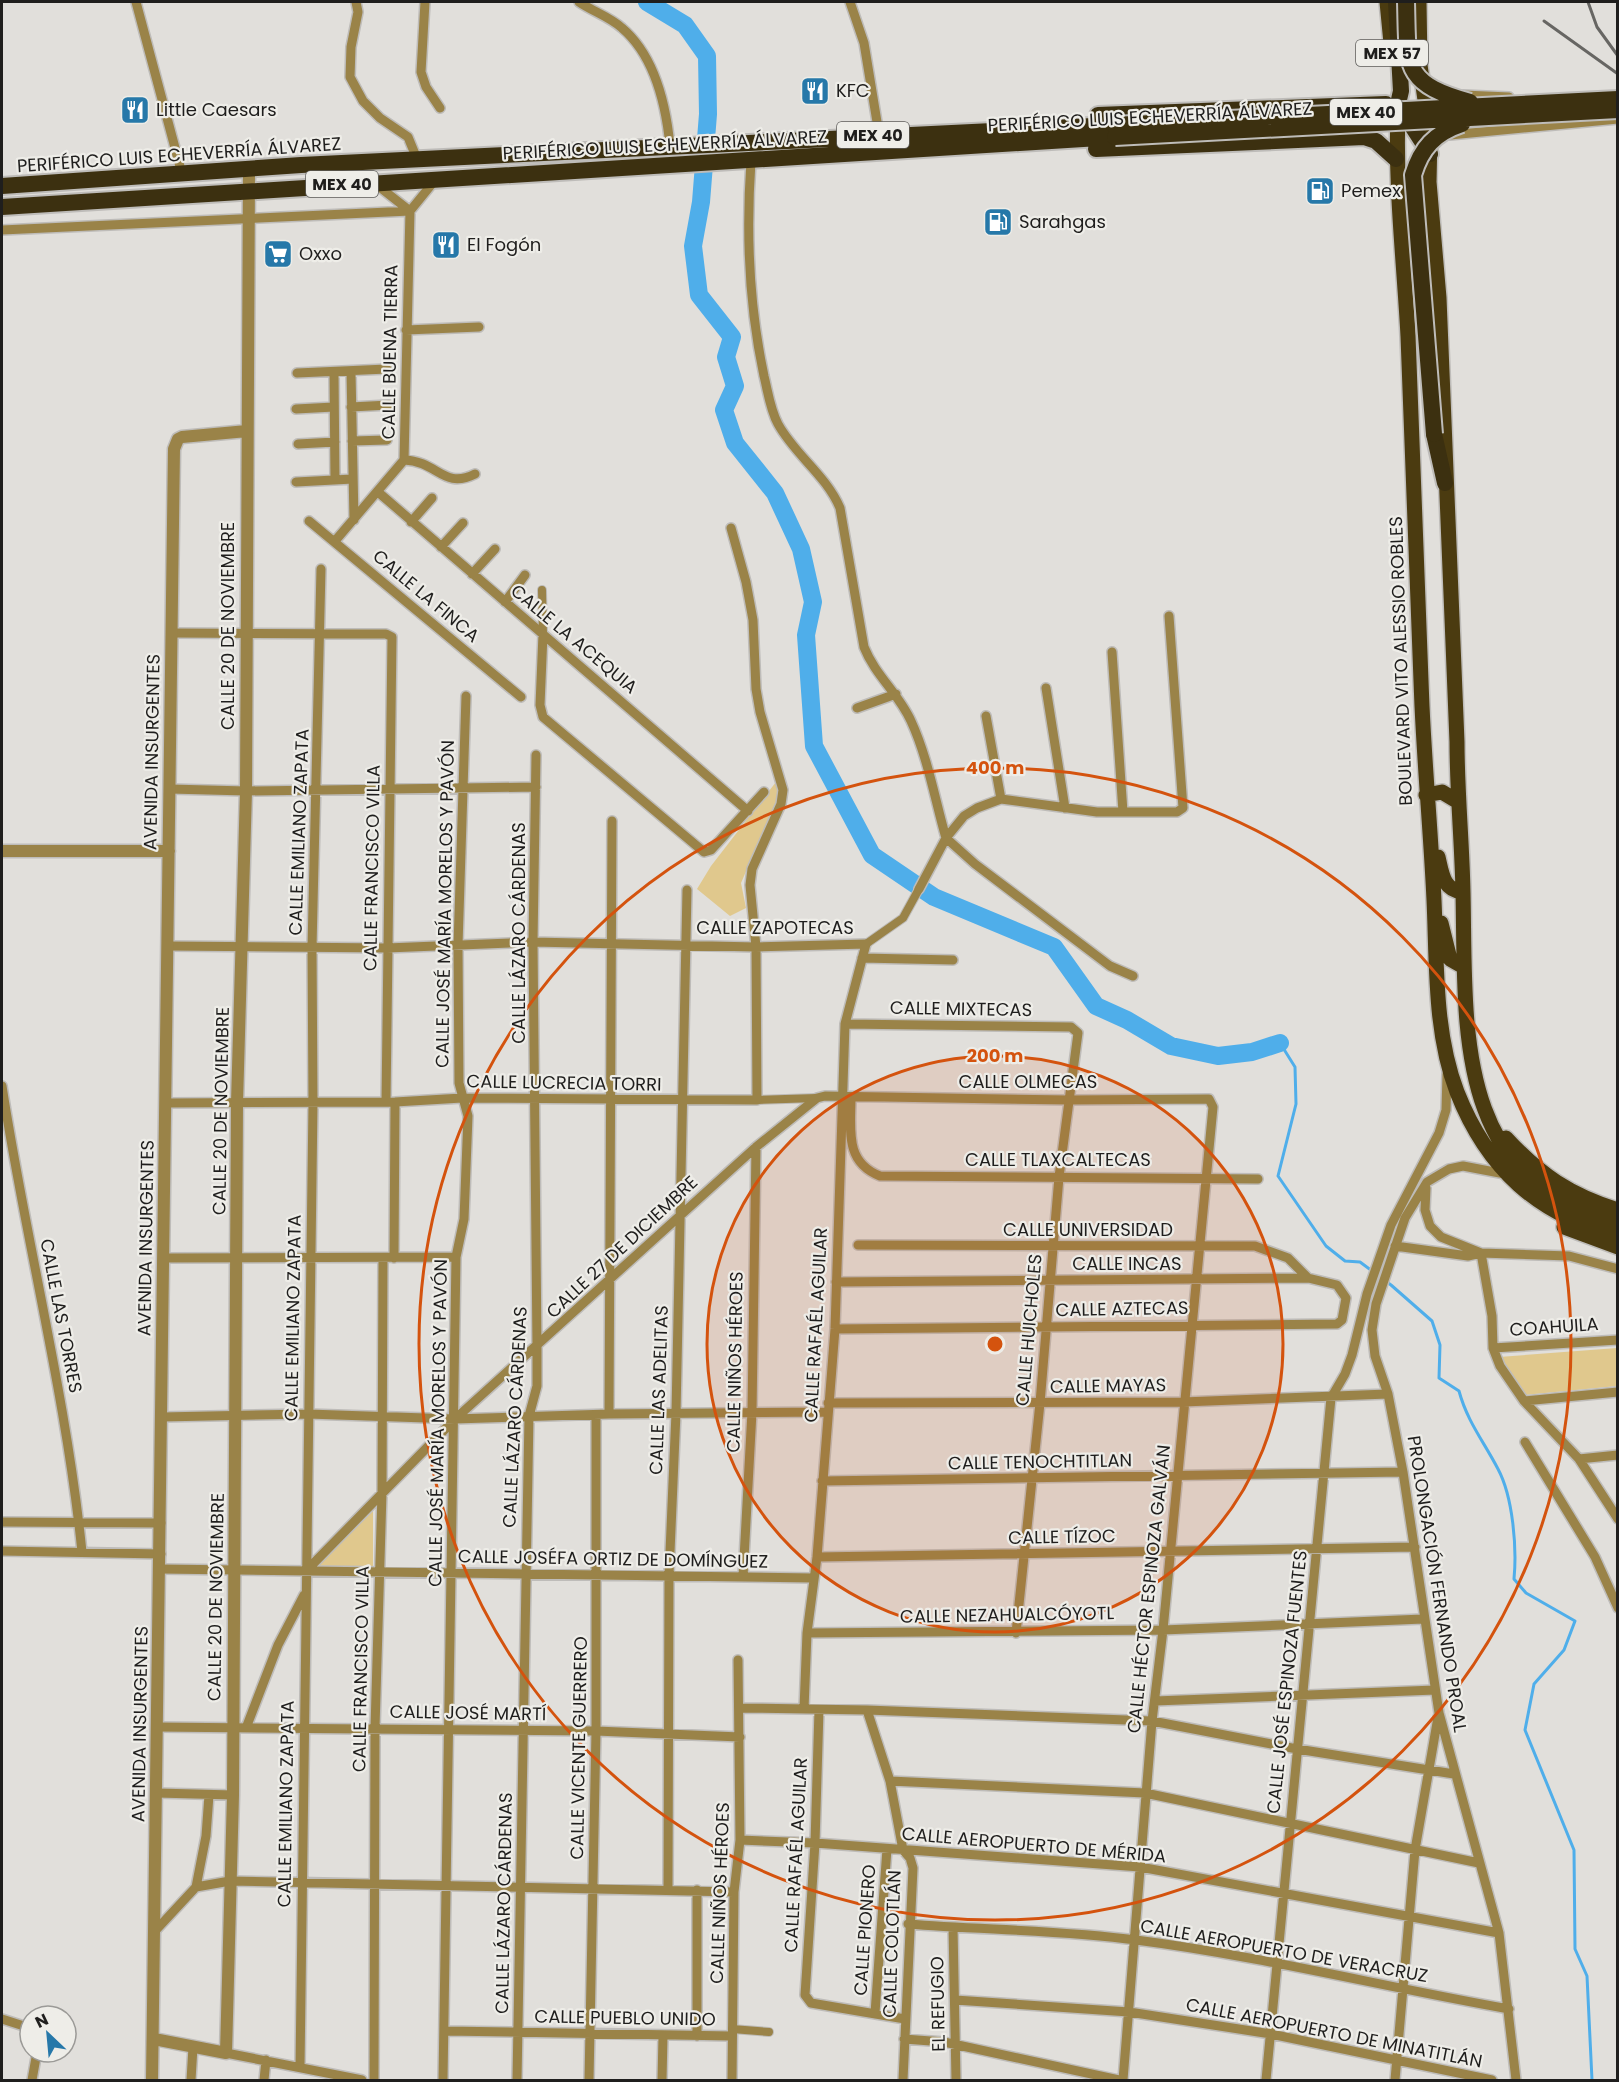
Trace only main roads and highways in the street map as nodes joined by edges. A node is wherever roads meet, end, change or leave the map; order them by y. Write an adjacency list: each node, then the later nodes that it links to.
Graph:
1 (1387, 2): 7 (main road, BOULEVARD VITO ALESSIO ROBLES / MEX 57)
2 (1396, 2): 7 (highway)
3 (1406, 2): 9 (highway, bridge)
4 (1419, 2): 13 (main road, MEX 57)
5 (1617, 99): 9 (highway, PERIFÉRICO LUIS ECHEVERRÍA ÁLVAREZ / MEX 40, bridge)
6 (1356, 104): 7 (highway); 10 (highway); 14 (highway)
7 (1398, 104): 13 (main road); 14 (highway); 16 (main road, BOULEVARD VITO ALESSIO ROBLES / MEX 57); 17 (highway)
8 (1617, 110): 9 (highway, PERIFÉRICO LUIS ECHEVERRÍA ÁLVAREZ / MEX 40, bridge)
9 (1485, 112): 11 (highway, PERIFÉRICO LUIS ECHEVERRÍA ÁLVAREZ / MEX 40, bridge); 22 (highway, bridge)
10 (1015, 130): 11 (highway, PERIFÉRICO LUIS ECHEVERRÍA ÁLVAREZ / MEX 40); 20 (highway, PERIFÉRICO LUIS ECHEVERRÍA ÁLVAREZ / MEX 40)
11 (1115, 131): 15 (highway, PERIFÉRICO LUIS ECHEVERRÍA ÁLVAREZ / MEX 40)
12 (1455, 134): 17 (main road)
13 (1430, 135): 17 (main road, MEX 57)
14 (1364, 137): 15 (highway); 16 (highway)
15 (1049, 141): 21 (highway, PERIFÉRICO LUIS ECHEVERRÍA ÁLVAREZ / MEX 40)
16 (1396, 159): 19 (main road, BOULEVARD VITO ALESSIO ROBLES / MEX 57)
17 (1430, 160): 18 (main road, MEX 57)
18 (1429, 182): 19 (main road); 22 (main road)
19 (1398, 185): 23 (main road, BOULEVARD VITO ALESSIO ROBLES)
20 (2, 186)
21 (2, 207)
22 (1445, 483): 24 (main road)
23 (1426, 795): 24 (main road); 25 (main road, BOULEVARD VITO ALESSIO ROBLES)
24 (1457, 801): 26 (main road)
25 (1427, 813): 26 (main road); 27 (main road, BOULEVARD VITO ALESSIO ROBLES)
26 (1463, 892): 28 (main road)
27 (1434, 900): 28 (main road); 30 (main road, BOULEVARD VITO ALESSIO ROBLES)
28 (1464, 967): 29 (main road)
29 (1485, 1113): 31 (main road); 32 (main road)
30 (1505, 1174): 33 (main road, BOULEVARD VITO ALESSIO ROBLES); 34 (main road)
31 (1617, 1210)
32 (1617, 1222)
33 (1617, 1234)
34 (1617, 1246)

